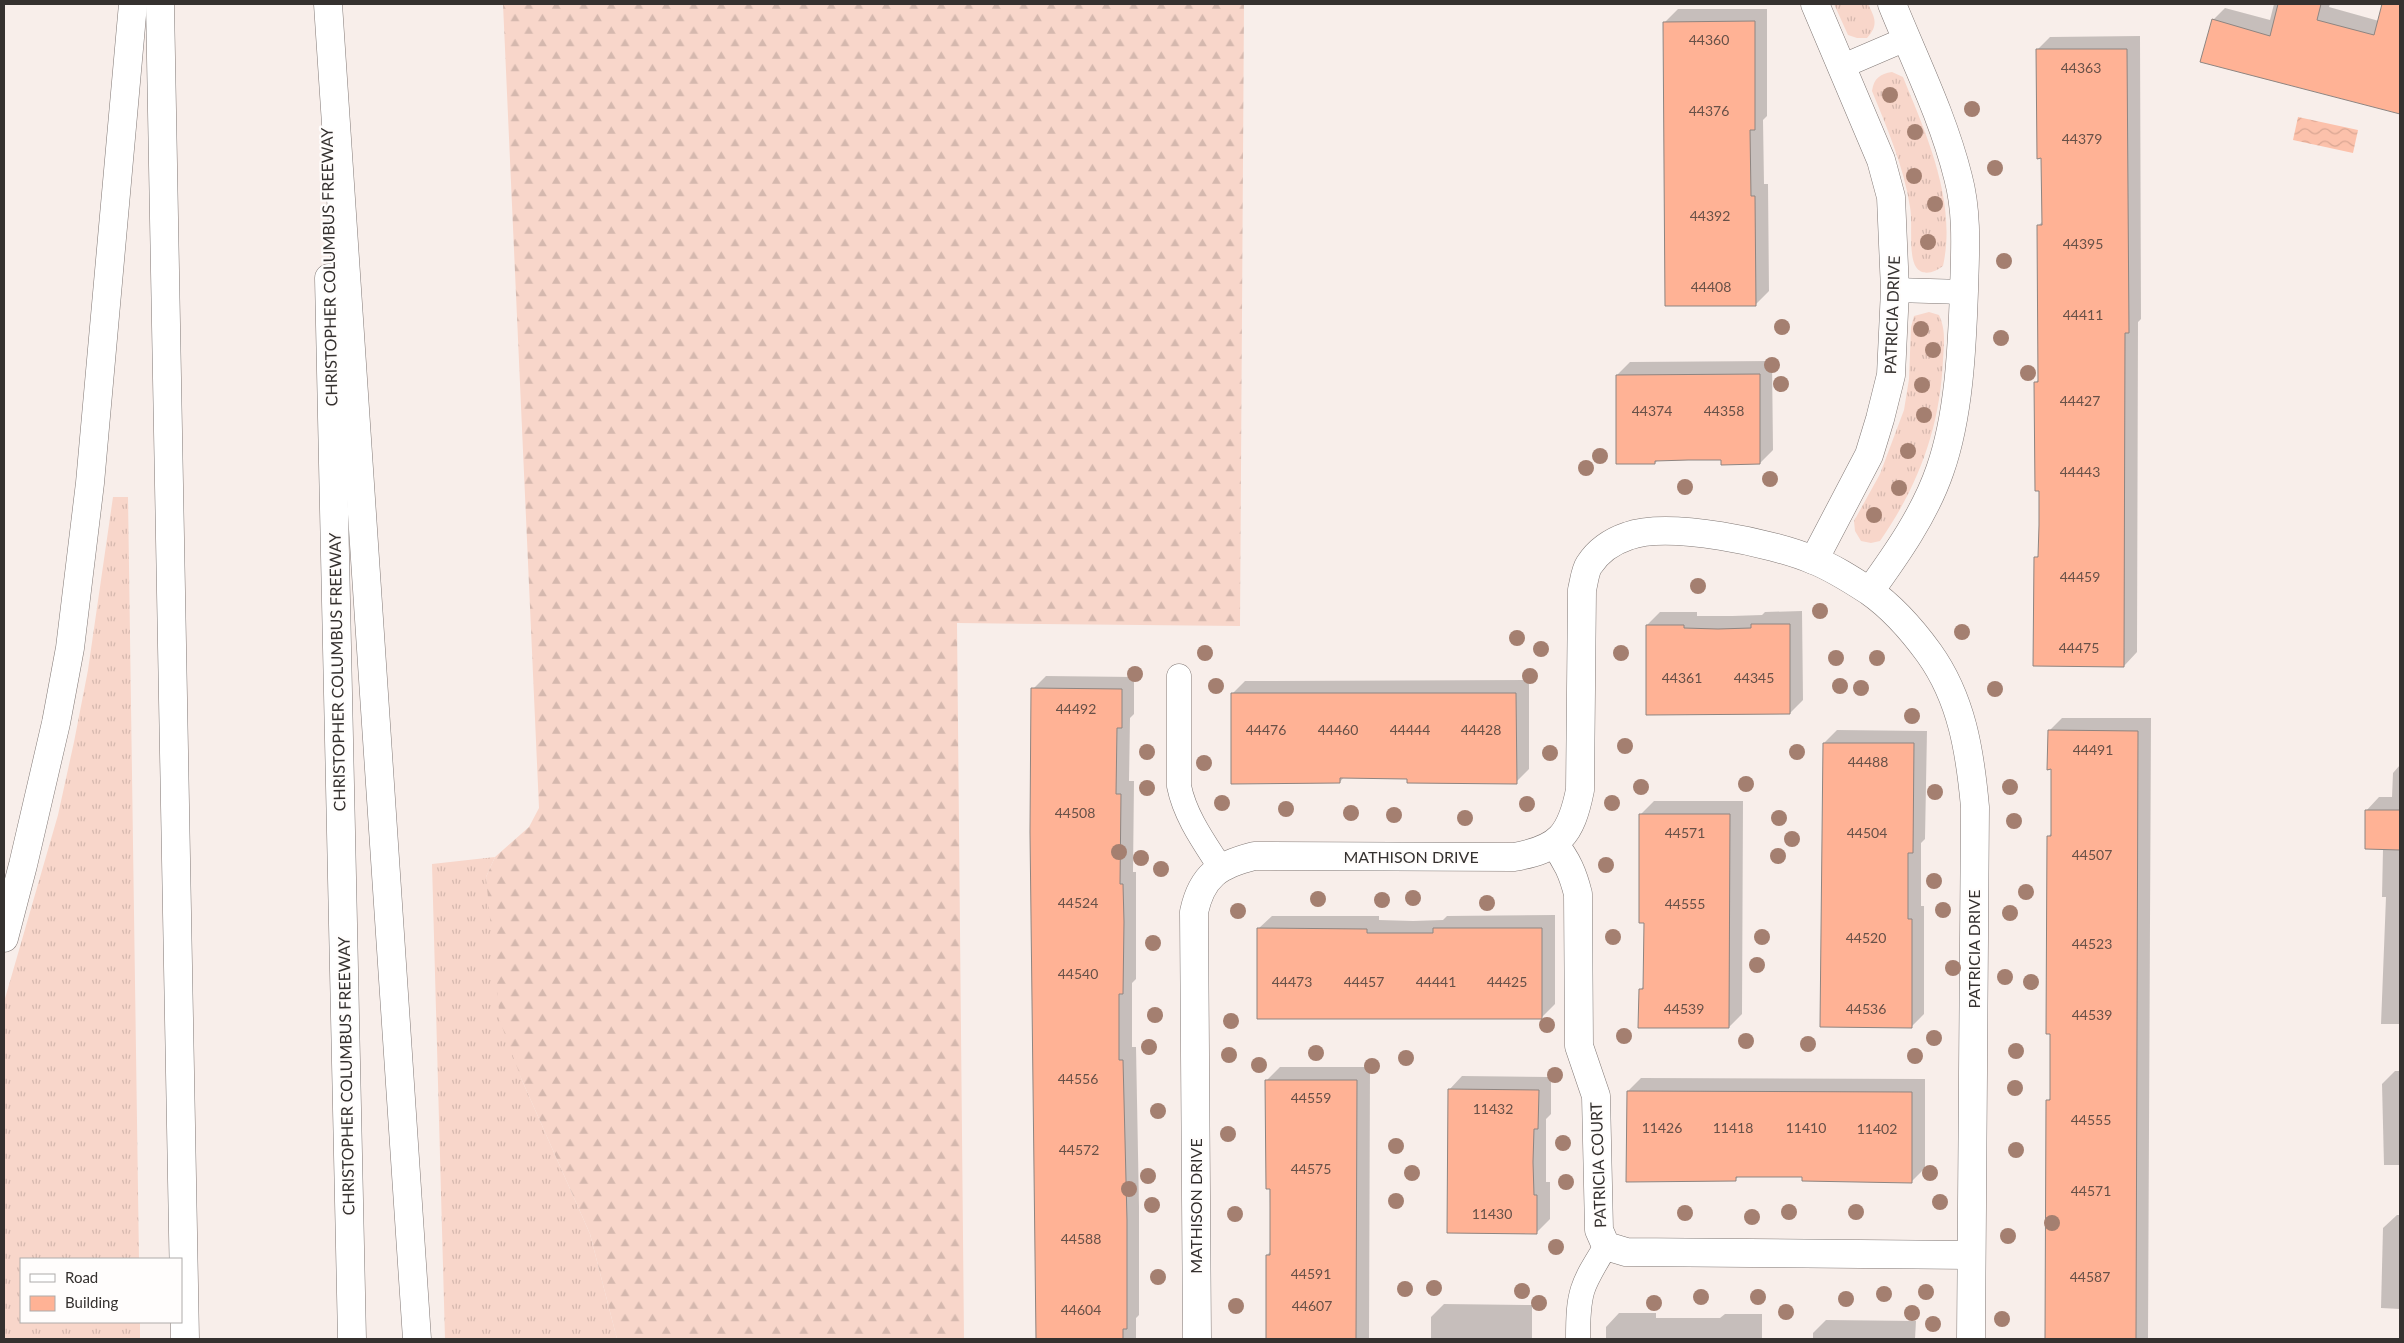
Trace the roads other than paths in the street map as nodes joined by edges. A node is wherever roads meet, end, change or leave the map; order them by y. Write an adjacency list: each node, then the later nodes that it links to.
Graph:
1 (133, 4): 16 (main road)
2 (160, 4): 19 (main road)
3 (323, 4): 20 (main road, CHRISTOPHER COLUMBUS FREEWAY)
4 (328, 4): 21 (main road)
5 (1815, 4): 8 (main road, PATRICIA DRIVE)
6 (1892, 4): 7 (main road)
7 (1906, 39): 8 (lane); 10 (main road)
8 (1843, 66): 9 (main road, PATRICIA DRIVE)
9 (1895, 290): 10 (lane); 11 (main road, PATRICIA DRIVE)
10 (1964, 292): 12 (main road)
11 (1814, 560): 12 (main road, PATRICIA DRIVE); 14 (main road, MATHISON DRIVE)
12 (1870, 591): 18 (main road, PATRICIA DRIVE)
13 (1180, 676): 15 (lane)
14 (1554, 844): 15 (main road, MATHISON DRIVE); 17 (main road, PATRICIA COURT)
15 (1220, 868): 22 (main road, MATHISON DRIVE)
16 (4, 938)
17 (1606, 1246): 18 (main road, PATRICIA COURT); 23 (lane)
18 (1971, 1255): 24 (main road, PATRICIA DRIVE)
19 (185, 1339)
20 (352, 1339)
21 (417, 1339)
22 (1196, 1339)
23 (1578, 1339)
24 (1971, 1339)

